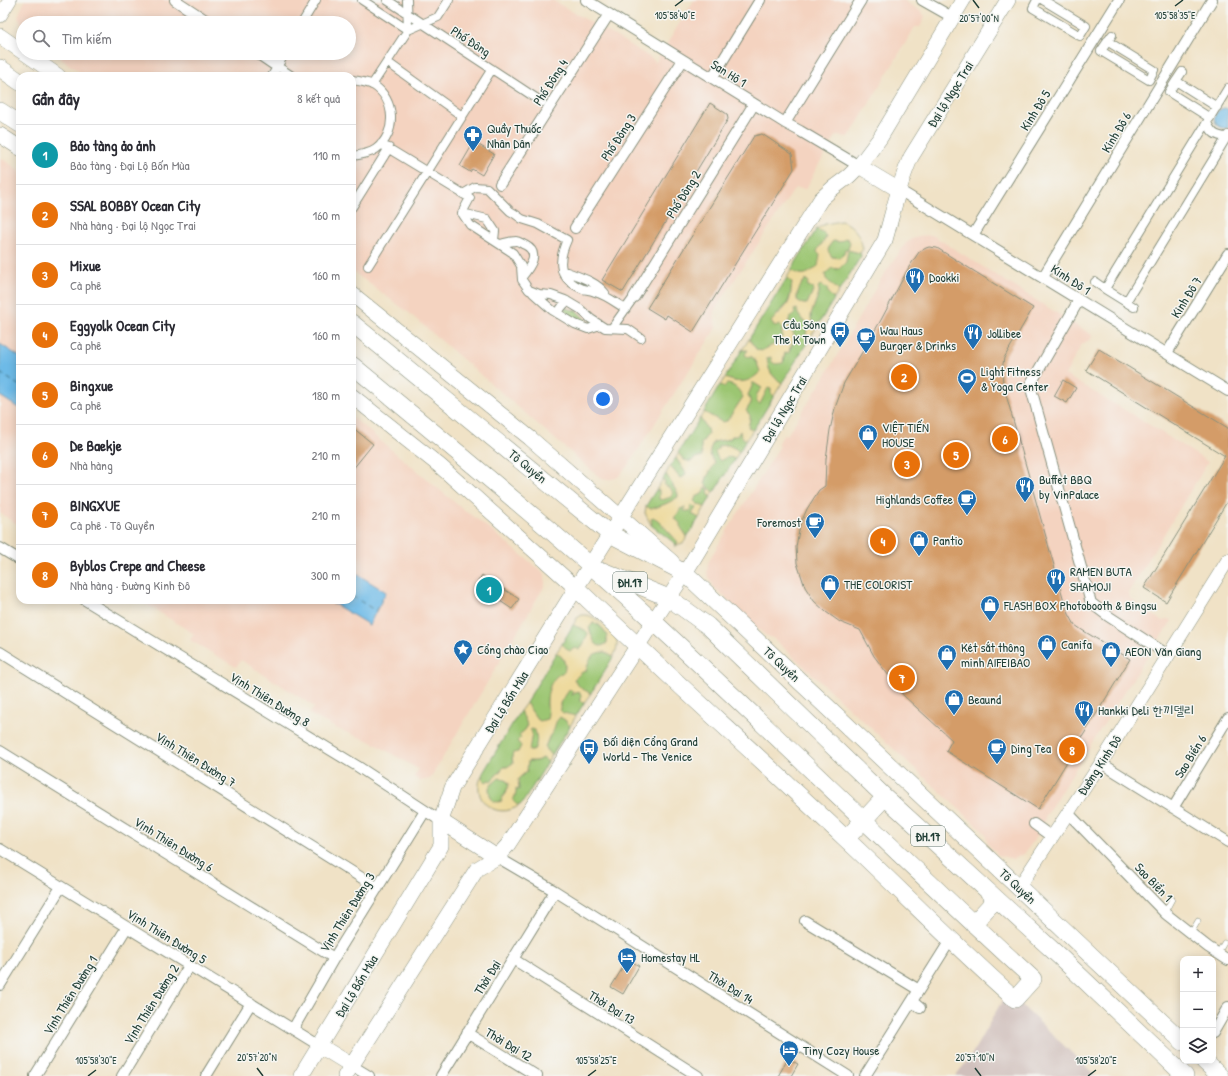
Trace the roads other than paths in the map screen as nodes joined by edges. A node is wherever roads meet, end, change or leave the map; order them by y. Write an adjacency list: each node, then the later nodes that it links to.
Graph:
1 (10, 0): 20 (street)
2 (174, 0): 21 (street)
3 (316, 0): 22 (street)
4 (362, 0): 25 (street)
5 (387, 0): 18 (street, Phố Đông)
6 (407, 0): 18 (street)
7 (449, 0): 24 (street)
8 (586, 0): 19 (street, San Hô 1)
9 (760, 0): 41 (street)
10 (861, 0): 55 (street)
11 (922, 0): 23 (street)
12 (963, 0): 23 (main road)
13 (1008, 0): 65 (main road, Đại lộ Ngọc Trai)
14 (1037, 0): 15 (street)
15 (1043, 0)
16 (1119, 0): 71 (street, Kinh Đô 5)
17 (1212, 0): 77 (street, Kinh Đô 6)
18 (407, 13): 24 (street, Phố Đông); 25 (street)
19 (609, 14): 32 (street, San Hô 1); 64 (street, Phố Đông 4)
20 (0, 16)
21 (199, 16)
22 (306, 16)
23 (952, 18): 62 (main road)
24 (423, 23): 25 (street); 36 (street, Phố Đông)
25 (408, 30): 33 (street)
26 (0, 36): 28 (main road)
27 (1109, 38): 27 (street)
28 (16, 47)
29 (35, 60): 37 (main road)
30 (268, 60): 34 (street)
31 (279, 60): 34 (street)
32 (683, 60): 41 (street, San Hô 1); 70 (street, Phố Đông 3)
33 (387, 62): 45 (street); 52 (street)
34 (275, 65): 38 (street); 39 (street)
35 (0, 68): 42 (main road)
36 (492, 69): 47 (street, Phố Đông); 52 (street)
37 (52, 72)
38 (273, 72)
39 (286, 72)
40 (1182, 72): 44 (street)
41 (712, 78): 48 (street, San Hô 1)
42 (16, 79)
43 (356, 80): 45 (street)
44 (1176, 81): 49 (street); 53 (street)
45 (372, 85): 58 (street)
46 (1228, 88): 49 (street)
47 (542, 102)
48 (754, 104): 55 (street, San Hô 1); 82 (street, Phố Đông 2)
49 (1218, 105): 50 (street); 53 (street)
50 (1228, 105)
51 (0, 111): 54 (main road)
52 (462, 116): 63 (street)
53 (1208, 120): 57 (street); 79 (street)
54 (16, 121)
55 (785, 124): 62 (street, San Hô 1)
56 (0, 135): 59 (main road)
57 (1228, 136): 85 (street)
58 (381, 144): 60 (street); 61 (street)
59 (16, 145)
60 (389, 148): 63 (street); 68 (street)
61 (356, 156)
62 (859, 166): 65 (main road); 97 (main road)
63 (427, 172): 66 (street); 75 (street)
64 (500, 184): 67 (street)
65 (899, 190): 71 (street, Kinh Đô 1); 103 (main road, Đại lộ Ngọc Trai)
66 (463, 194): 67 (street); 69 (street)
67 (493, 194): 72 (street)
68 (356, 201)
69 (462, 213): 73 (street); 73 (street)
70 (575, 228): 72 (street)
71 (973, 234): 77 (street, Kinh Đô 1)
72 (567, 240): 87 (street)
73 (497, 242): 76 (street); 76 (street)
74 (1228, 254): 93 (street, Kinh Đô 7)
75 (368, 266)
76 (522, 277): 80 (street)
77 (1043, 277): 83 (street, Kinh Đô 1)
78 (1095, 282): 79 (street)
79 (1105, 289): 85 (street)
80 (529, 290): 84 (street); 88 (street)
81 (356, 297): 97 (main road)
82 (634, 297): 87 (street)
83 (1079, 300): 93 (street, Kinh Đô 1); 110 (street)
84 (567, 301): 88 (street); 89 (street)
85 (1126, 302): 86 (street)
86 (1134, 307)
87 (626, 309): 91 (street)
88 (558, 314): 89 (street)
89 (600, 325): 91 (street)
90 (356, 326): 98 (main road, Tô Quyền)
91 (612, 328): 92 (street)
92 (641, 338)
93 (1167, 353): 95 (street, Kinh Đô 1)
94 (356, 369): 102 (main road, Tô Quyền)
95 (1228, 391)
96 (356, 399): 104 (main road)
97 (621, 517): 98 (main road); 103 (main road)
98 (610, 534): 102 (main road); 103 (main road, Tô Quyền / ĐH.17)
99 (0, 548): 100 (street)
100 (16, 558)
101 (1228, 560): 110 (street, Đường Kinh Đô)
102 (591, 566): 104 (main road, Đại Lộ Bốn Mùa); 105 (main road, Tô Quyền / ĐH.17); 107 (main road, Tô Quyền / ĐH.17)
103 (685, 573): 105 (main road, Đại lộ Ngọc Trai); 127 (main road, Tô Quyền / ĐH.17)
104 (576, 588): 108 (main road); 119 (main road, Đại Lộ Bốn Mùa)
105 (669, 598): 107 (main road, Đại lộ Ngọc Trai); 114 (main road, Tô Quyền / ĐH.17)
106 (92, 604): 116 (street, Vịnh Thiên Đường 8)
107 (654, 622): 108 (main road); 118 (main road, Tô Quyền / ĐH.17)
108 (638, 647): 122 (main road); 125 (main road)
109 (0, 652): 128 (street, Vịnh Thiên Đường 7)
110 (1168, 655): 113 (street, Đường Kinh Đô)
111 (1228, 718): 115 (street, Sao Biển 6)
112 (0, 751): 141 (street, Vịnh Thiên Đường 6)
113 (1101, 763): 115 (street); 117 (street, Đường Kinh Đô)
114 (885, 797): 118 (main road); 130 (main road, Tô Quyền / ĐH.17)
115 (1173, 808): 123 (street)
116 (425, 811): 119 (street, Vịnh Thiên Đường 8); 128 (street, Vịnh Thiên Đường 3)
117 (1068, 813): 121 (street, Đường Kinh Đô); 132 (street, Sao Biển 1)
118 (864, 820): 122 (main road); 135 (main road, Tô Quyền / ĐH.17)
119 (441, 821): 125 (main road); 155 (main road, Đại Lộ Bốn Mùa)
120 (1034, 824): 121 (street)
121 (1052, 837): 127 (street, Đường Kinh Đô)
122 (846, 839): 138 (main road)
123 (1228, 842)
124 (0, 849): 126 (street, Vịnh Thiên Đường 5)
125 (497, 857): 129 (street, Thời Đại 14); 159 (main road)
126 (61, 887): 136 (street, Vịnh Thiên Đường 5); 145 (street)
127 (1019, 887): 154 (main road, Tô Quyền / ĐH.17)
128 (378, 888): 141 (street, Vịnh Thiên Đường 3)
129 (555, 891): 142 (street, Thời Đại); 168 (street, Thời Đại 14)
130 (996, 899): 135 (main road); 170 (main road, Tô Quyền / ĐH.17)
131 (1172, 899): 132 (lane)
132 (1165, 912): 137 (street, Sao Biển 1)
133 (1198, 921): 137 (lane)
134 (805, 922): 146 (street)
135 (973, 924): 138 (main road, Tô Quyền / ĐH.17)
136 (127, 927): 144 (street, Vịnh Thiên Đường 5); 160 (street, Vịnh Thiên Đường 1)
137 (1191, 933): 140 (street, Sao Biển 1)
138 (951, 939): 146 (street)
139 (1224, 943): 140 (lane)
140 (1218, 953): 143 (street, Sao Biển 1)
141 (334, 958): 152 (street, Vịnh Thiên Đường 3)
142 (513, 959): 153 (street, Thời Đại); 167 (street, Thời Đại 13)
143 (1228, 960)
144 (189, 966): 148 (street, Vịnh Thiên Đường 5); 161 (street, Vịnh Thiên Đường 2)
145 (0, 985)
146 (919, 990): 147 (street)
147 (912, 1001): 150 (street); 156 (street)
148 (251, 1003): 152 (street, Vịnh Thiên Đường 5); 162 (street)
149 (1228, 1007): 151 (street)
150 (920, 1008)
151 (1216, 1028)
152 (293, 1029): 155 (street, Vịnh Thiên Đường 5)
153 (467, 1033): 165 (street, Thời Đại); 166 (street, Thời Đại 12)
154 (1180, 1039)
155 (320, 1046): 159 (main road); 163 (main road, Đại Lộ Bốn Mùa)
156 (876, 1058): 157 (street); 169 (street)
157 (885, 1064)
158 (1207, 1064): 171 (main road)
159 (348, 1071): 164 (street)
160 (35, 1076)
161 (122, 1076)
162 (206, 1076)
163 (301, 1076)
164 (369, 1076)
165 (441, 1076)
166 (537, 1076)
167 (698, 1076)
168 (848, 1076)
169 (865, 1076)
170 (1185, 1076)
171 (1220, 1076)

